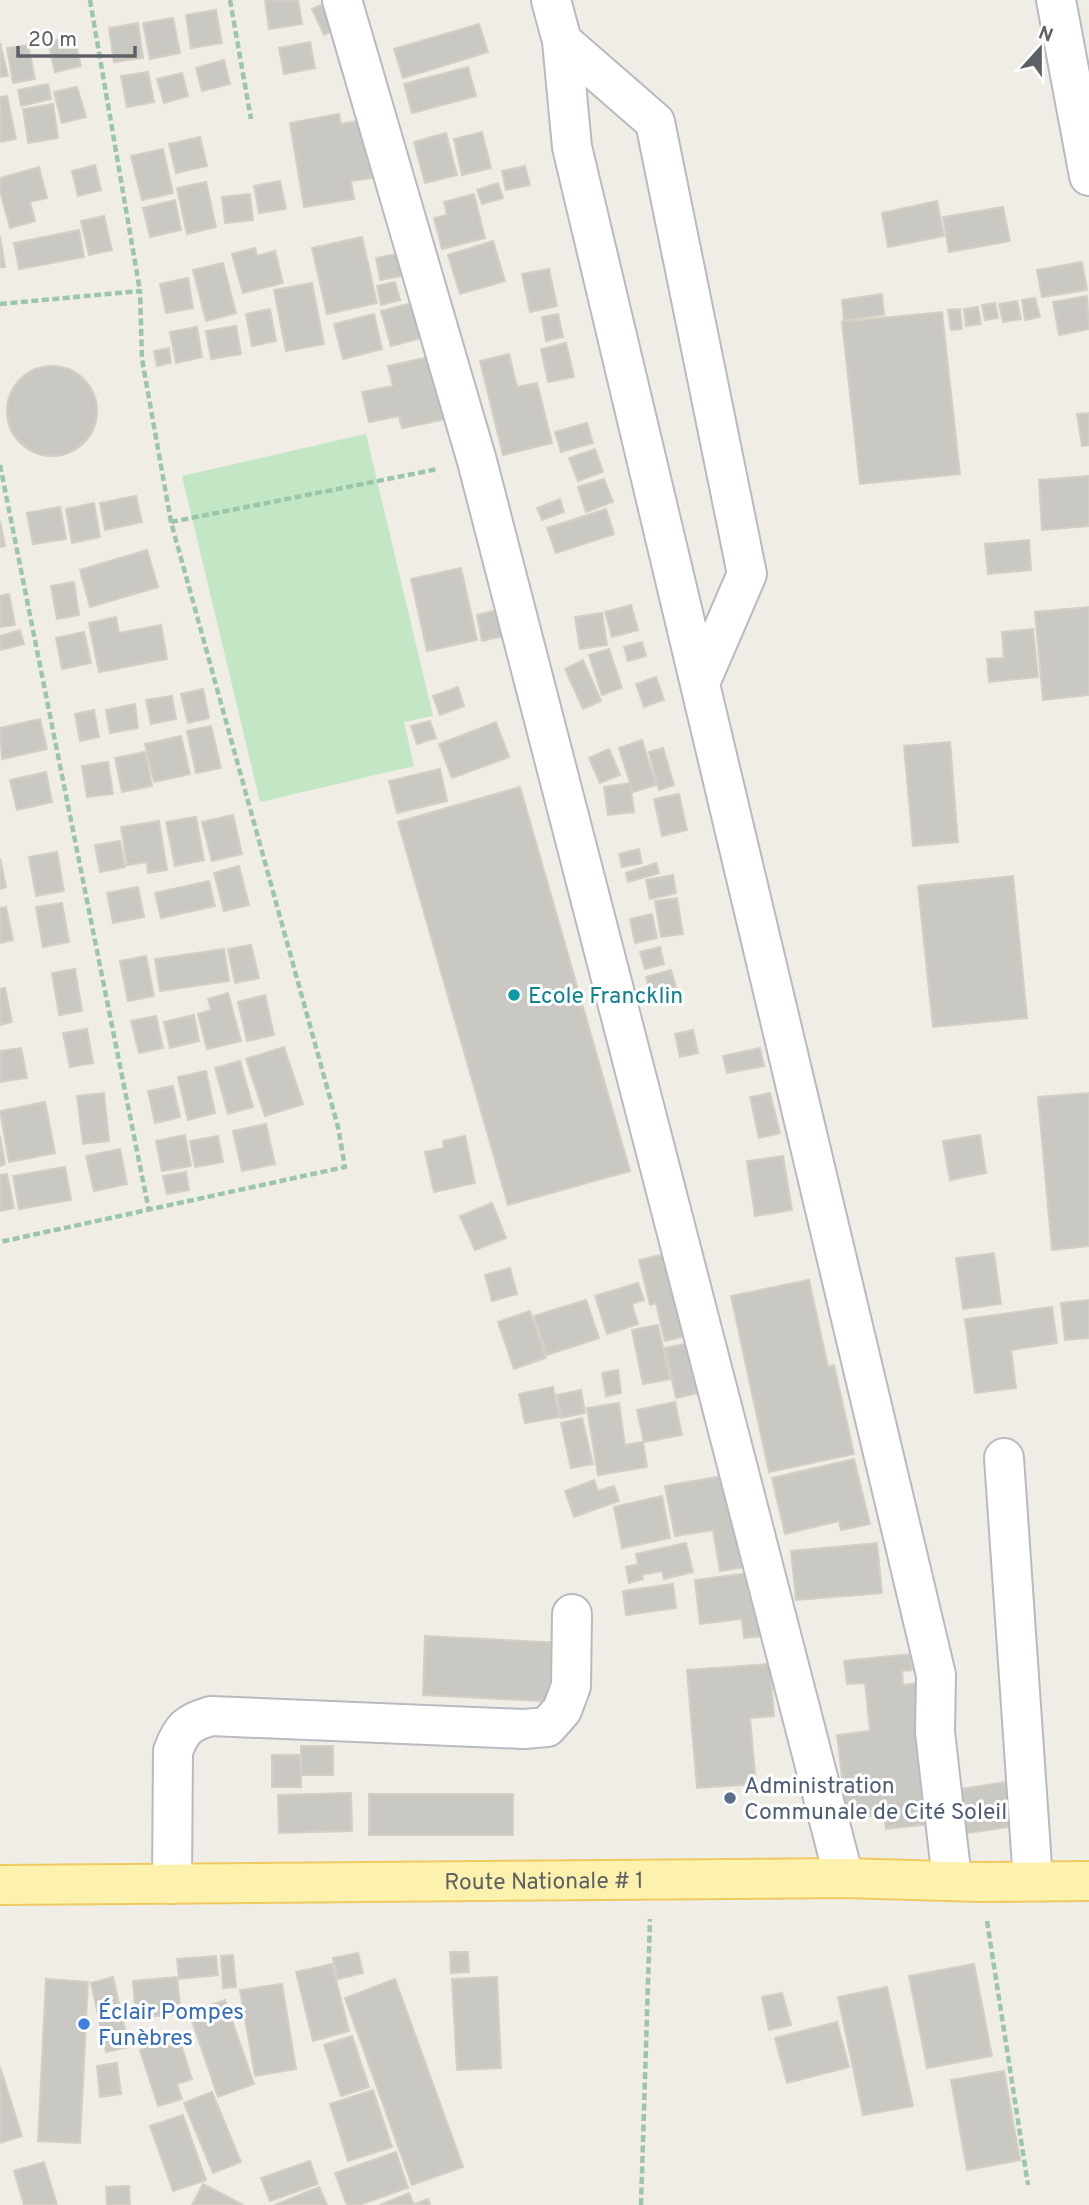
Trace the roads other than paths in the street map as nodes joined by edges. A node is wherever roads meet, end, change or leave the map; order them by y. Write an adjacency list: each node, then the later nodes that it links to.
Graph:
1 (342, 0): 9 (street)
2 (551, 0): 4 (street)
3 (1056, 0): 5 (street)
4 (562, 41): 6 (street); 6 (street)
5 (1089, 176)
6 (700, 683): 10 (street)
7 (1004, 1458): 11 (street)
8 (572, 1614): 14 (street)
9 (844, 1878): 10 (main road, Route Nationale # 1); 14 (main road, Route Nationale # 1)
10 (966, 1881): 11 (main road, Route Nationale # 1)
11 (1033, 1881): 12 (main road, Route Nationale # 1)
12 (1089, 1881)
13 (0, 1885): 14 (main road, Route Nationale # 1)
14 (172, 1885)

